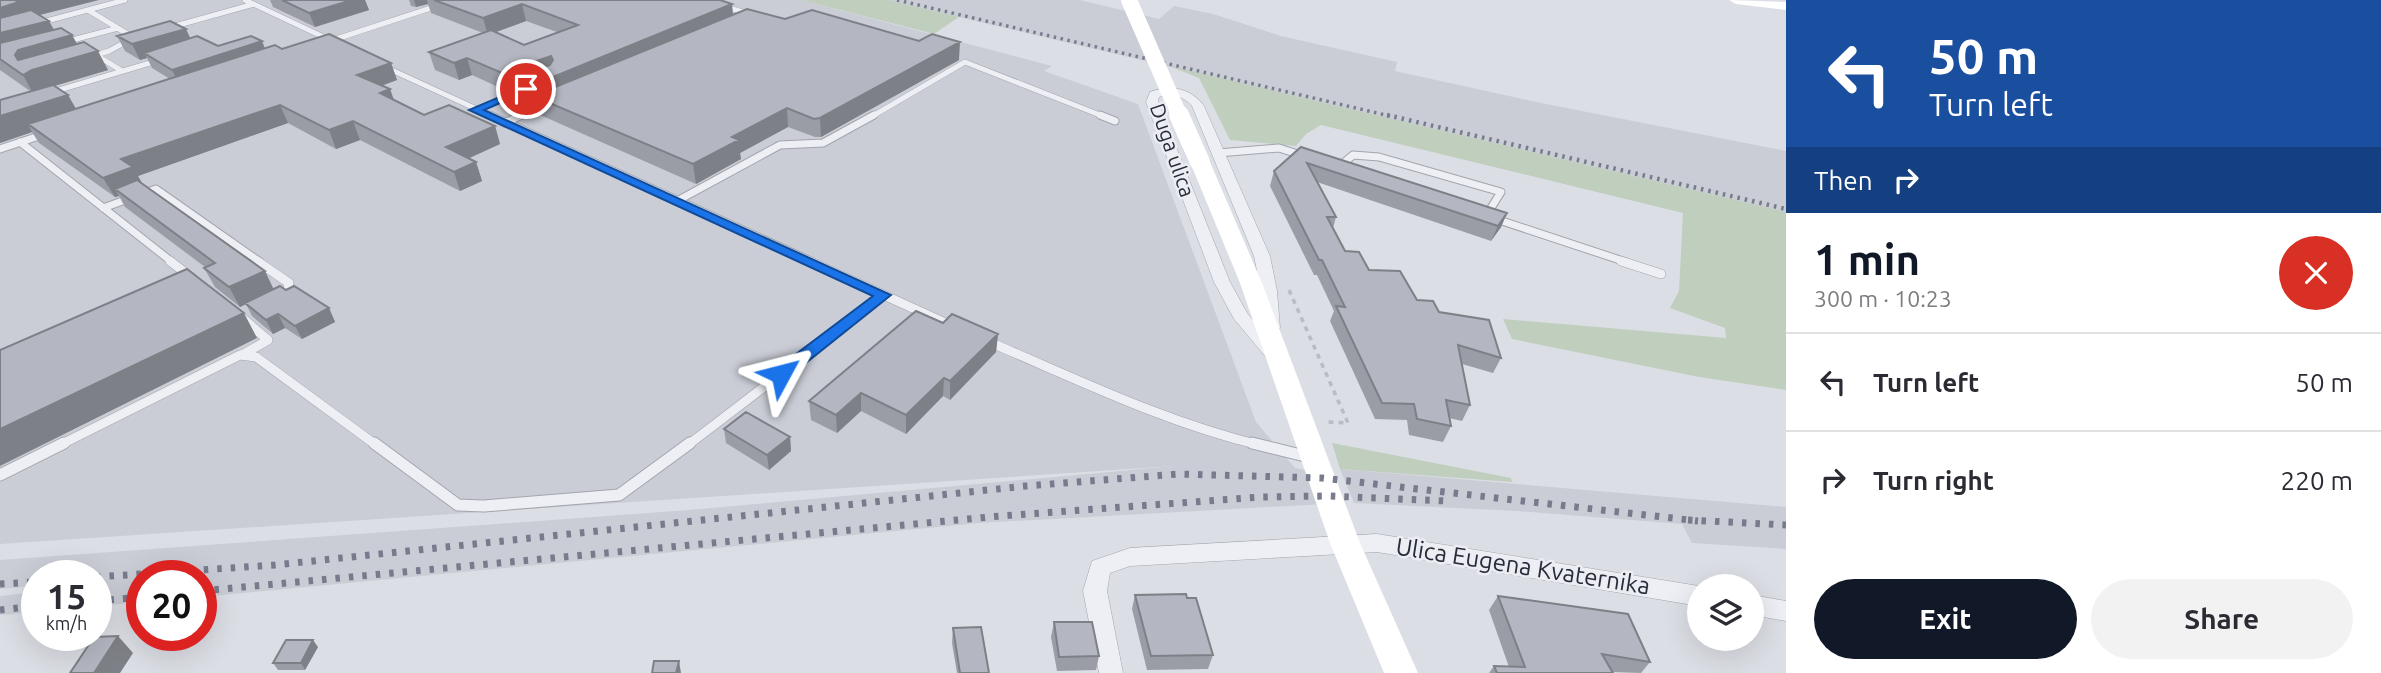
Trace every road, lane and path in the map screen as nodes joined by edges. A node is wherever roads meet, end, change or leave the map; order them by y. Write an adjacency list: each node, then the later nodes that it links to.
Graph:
1 (125, 0): 11 (lane)
2 (245, 0): 9 (lane)
3 (704, 0): 12 (lane)
4 (1122, 0): 6 (street)
5 (1129, 0): 36 (street, bridge)
6 (1141, 0)
7 (1736, 0): 10 (street)
8 (450, 1): 18 (lane)
9 (254, 4): 15 (lane); 18 (lane)
10 (1786, 6)
11 (88, 10): 13 (lane); 14 (lane)
12 (743, 22)
13 (25, 27)
14 (118, 28): 17 (lane); 20 (lane)
15 (161, 30)
16 (147, 34): 17 (lane)
17 (134, 38): 22 (lane)
18 (331, 40): 19 (lane); 21 (lane)
19 (318, 45)
20 (52, 46)
21 (343, 46)
22 (96, 55): 24 (lane); 26 (lane)
23 (173, 56): 26 (lane)
24 (83, 59)
25 (379, 64): 30 (lane)
26 (122, 71): 28 (lane)
27 (539, 84): 30 (lane)
28 (45, 94)
29 (554, 102): 32 (lane)
30 (475, 110): 32 (lane)
31 (1115, 121): 41 (lane)
32 (504, 123): 41 (lane)
33 (59, 130): 34 (lane)
34 (20, 142): 35 (lane); 42 (lane)
35 (0, 149)
36 (1209, 157): 37 (lane); 54 (street, Duga ulica); 54 (street, Duga ulica)
37 (1315, 159)
38 (1327, 163): 39 (lane)
39 (1339, 167): 40 (lane); 44 (lane)
40 (1351, 171)
41 (677, 201): 47 (lane)
42 (103, 208): 46 (lane); 48 (lane)
43 (1474, 212): 44 (lane)
44 (1486, 216): 45 (lane)
45 (1661, 274)
46 (197, 282)
47 (884, 295): 52 (lane); 55 (lane)
48 (275, 297)
49 (228, 306): 51 (lane)
50 (251, 309): 51 (lane)
51 (239, 315): 55 (lane)
52 (959, 329)
53 (984, 340): 56 (lane)
54 (1274, 350): 56 (street, Duga ulica)
55 (240, 355): 57 (lane)
56 (1315, 458): 58 (street, Duga ulica)
57 (0, 475)
58 (1345, 543): 59 (street, Ulica Eugena Kvaternika); 62 (street, Ulica Eugena Kvaternika); 63 (street, Duga ulica)
59 (1687, 594)
60 (1764, 607): 61 (street)
61 (1786, 611)
62 (1111, 673)
63 (1401, 673)

